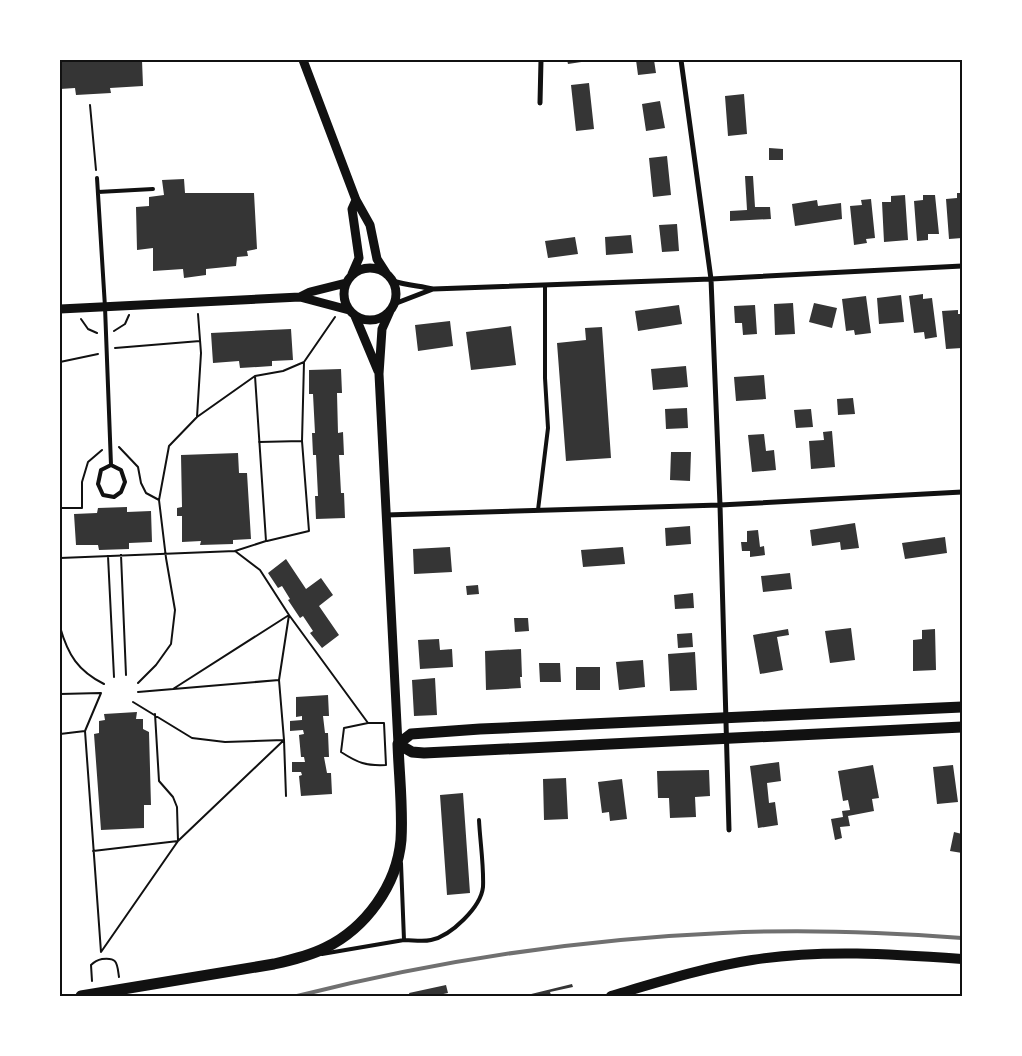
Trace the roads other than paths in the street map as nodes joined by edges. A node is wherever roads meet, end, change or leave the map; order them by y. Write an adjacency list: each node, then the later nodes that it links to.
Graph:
1 (303, 60): 8 (street)
2 (541, 60): 4 (street)
3 (681, 60): 12 (street)
4 (540, 103)
5 (97, 178): 7 (lane)
6 (153, 189): 7 (lane)
7 (98, 192): 18 (lane)
8 (356, 200): 10 (street); 11 (street)
9 (962, 266): 12 (street)
10 (386, 273): 11 (street); 13 (street)
11 (352, 274): 14 (street)
12 (711, 279): 15 (street); 25 (street)
13 (393, 281): 16 (street); 19 (street)
14 (346, 283): 17 (street); 21 (street)
15 (545, 286): 16 (street); 26 (lane)
16 (433, 289): 19 (street)
17 (300, 297): 18 (street); 21 (street)
18 (105, 307): 20 (street); 23 (lane)
19 (392, 307): 21 (street); 22 (street)
20 (60, 309)
21 (352, 313): 22 (street)
22 (379, 374): 27 (street)
23 (111, 465): 23 (lane)
24 (962, 492): 25 (street)
25 (720, 505): 26 (street); 29 (street)
26 (538, 510): 27 (street)
27 (386, 515): 32 (street)
28 (962, 707): 29 (main road)
29 (726, 718): 31 (street); 32 (main road)
30 (962, 727): 31 (main road)
31 (727, 737): 32 (main road); 34 (street)
32 (398, 744): 35 (main road)
33 (479, 820): 36 (lane)
34 (729, 830)
35 (401, 840): 36 (lane); 37 (main road)
36 (404, 940): 37 (lane)
37 (300, 958): 39 (main road)
38 (962, 959): 41 (main road)
39 (105, 994): 40 (main road)
40 (81, 996)
41 (611, 996)

